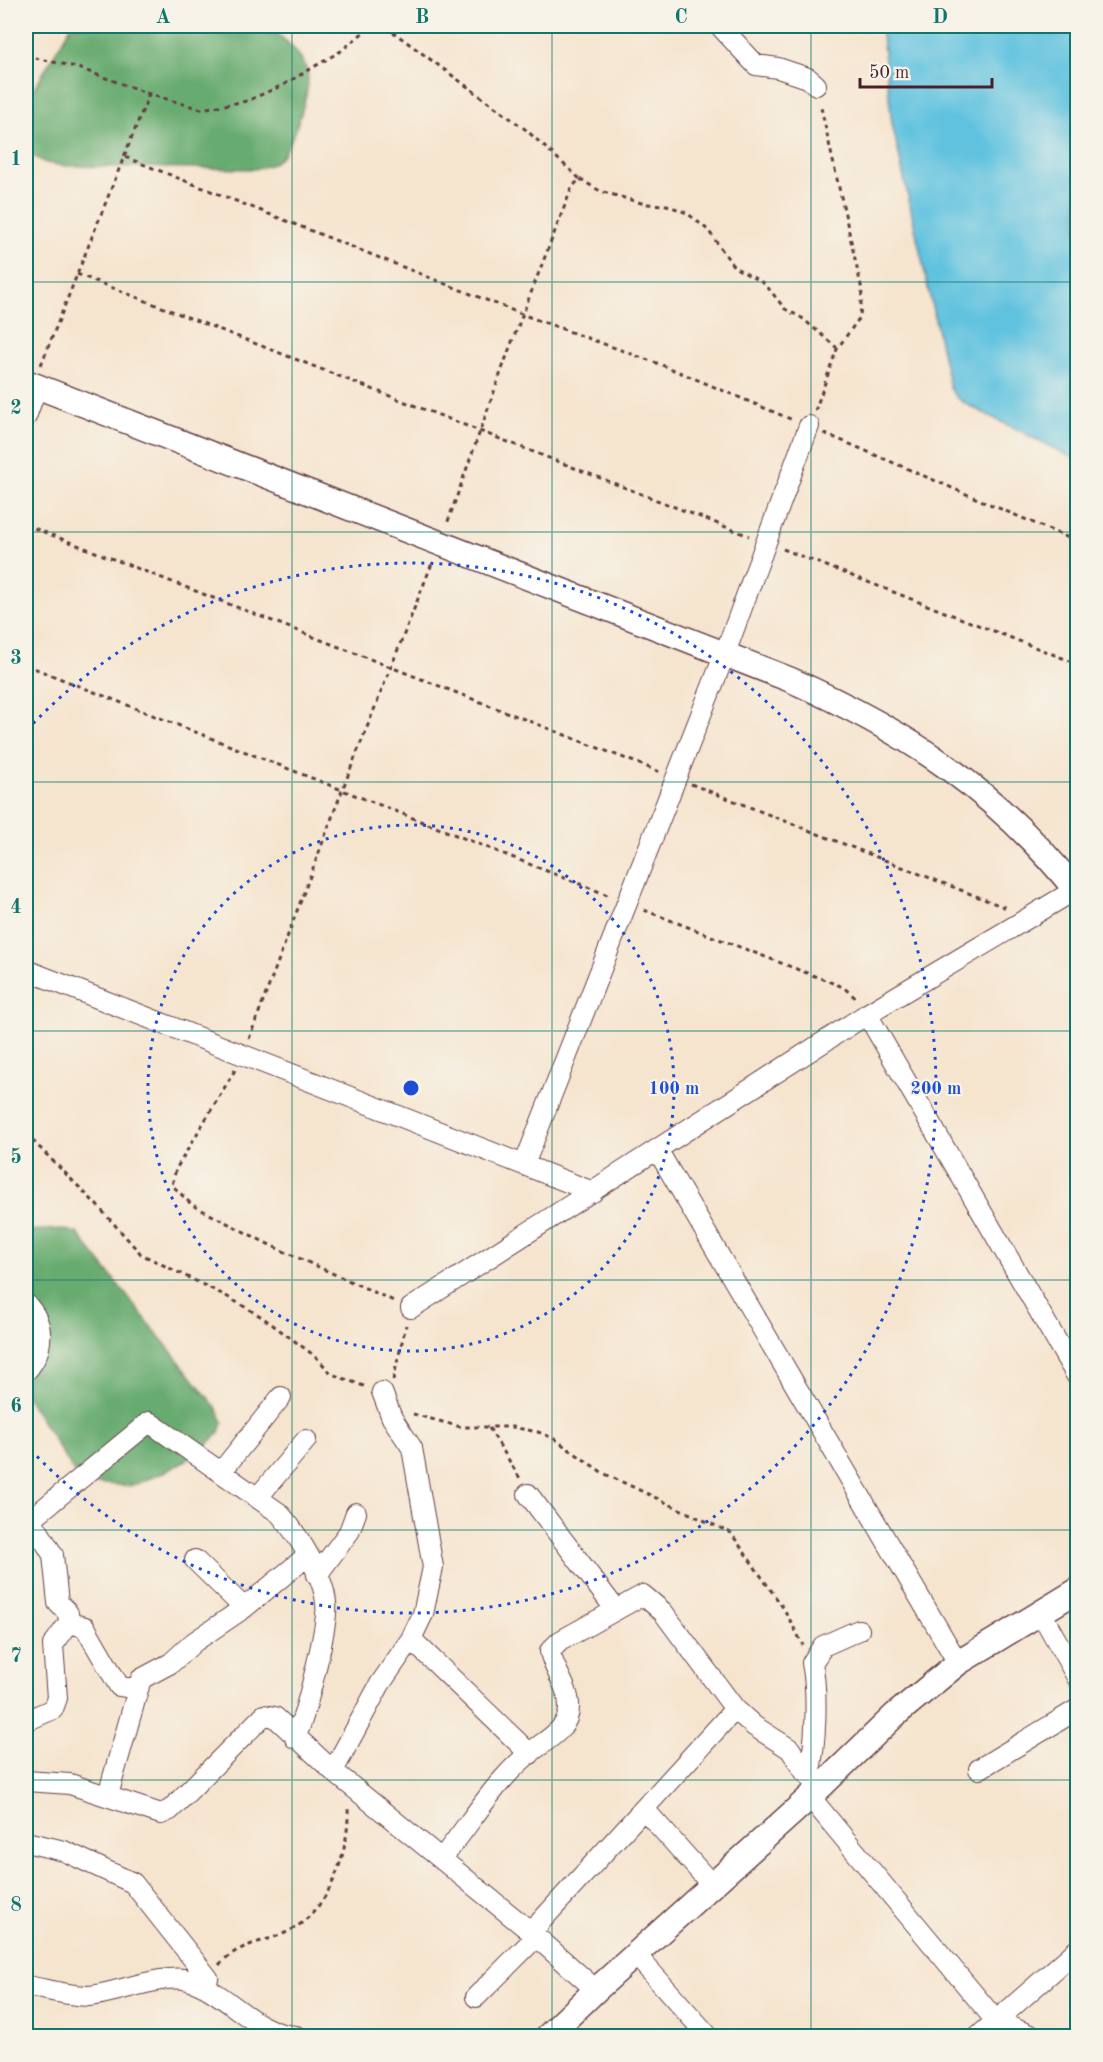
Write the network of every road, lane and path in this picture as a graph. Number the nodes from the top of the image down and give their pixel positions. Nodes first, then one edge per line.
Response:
1 (371, 26) edge
2 (385, 26) edge
3 (720, 26) edge
4 (26, 56) edge
5 (816, 85) joint
6 (149, 94) junction
7 (125, 157) junction
8 (580, 179) junction
9 (77, 274) junction
10 (524, 315) junction
11 (837, 349) junction
12 (31, 384) edge
13 (26, 417) edge
14 (809, 426) junction
15 (26, 525) edge
16 (756, 538) dead end
17 (1077, 542) edge
18 (440, 543) junction
19 (778, 547) dead end
20 (724, 656) junction
21 (1077, 664) edge
22 (26, 665) edge
23 (666, 775) dead end
24 (687, 783) dead end
25 (343, 788) junction
26 (1076, 892) edge
27 (626, 903) junction
28 (1030, 917) junction
29 (26, 970) edge
30 (867, 1014) junction
31 (243, 1056) junction
32 (26, 1134) edge
33 (658, 1151) junction
34 (524, 1165) junction
35 (593, 1192) junction
36 (26, 1304) edge
37 (411, 1308) junction
38 (26, 1371) edge
39 (1077, 1377) edge
40 (281, 1397) dead end
41 (384, 1398) junction
42 (489, 1428) junction
43 (306, 1440) dead end
44 (512, 1463) dead end
45 (221, 1472) junction
46 (528, 1494) dead end
47 (258, 1497) junction
48 (356, 1513) dead end
49 (28, 1515) edge
50 (307, 1556) junction
51 (195, 1560) dead end
52 (317, 1575) junction
53 (1077, 1590) edge
54 (244, 1608) junction
55 (616, 1610) junction
56 (1040, 1611) junction
57 (69, 1623) junction
58 (859, 1630) dead end
59 (411, 1639) junction
60 (812, 1663) junction
61 (958, 1663) junction
62 (1077, 1679) edge
63 (137, 1689) junction
64 (735, 1709) junction
65 (1077, 1709) edge
66 (26, 1721) edge
67 (295, 1738) junction
68 (530, 1754) junction
69 (979, 1769) dead end
70 (340, 1778) junction
71 (26, 1781) edge
72 (814, 1786) junction
73 (108, 1795) junction
74 (644, 1809) junction
75 (26, 1842) edge
76 (442, 1858) junction
77 (713, 1886) junction
78 (533, 1935) junction
79 (1077, 1949) edge
80 (636, 1955) junction
81 (205, 1982) junction
82 (26, 1986) edge
83 (596, 1990) junction
84 (476, 1997) dead end
85 (996, 2022) junction
86 (296, 2037) edge
87 (548, 2037) edge
88 (708, 2037) edge
89 (979, 2037) edge
90 (1032, 2037) edge

1 - 6 path
2 - 8 path
3 - 5 street
4 - 6 path
5 - 11 path
6 - 7 path
7 - 9 path
7 - 10 path
8 - 10 path
8 - 11 path
9 - 12 path
9 - 16 path
10 - 14 path
10 - 18 path
11 - 14 path
12 - 13 street
12 - 18 street
14 - 17 path
14 - 20 street
15 - 23 path
18 - 20 street
18 - 25 path
19 - 21 path
20 - 26 street
20 - 27 street
22 - 25 path
24 - 28 path
25 - 27 path
25 - 31 path
26 - 28 street
27 - 30 path
27 - 34 street
28 - 30 street
29 - 31 street
30 - 33 street
30 - 39 street
31 - 34 street
31 - 37 path
32 - 41 path
33 - 35 street
33 - 61 street
34 - 35 street
35 - 37 street
36 - 38 street
37 - 41 path
40 - 45 street
41 - 42 path
41 - 59 street
42 - 44 path
42 - 60 path
43 - 47 street
45 - 47 street
45 - 49 street
46 - 55 street
47 - 50 street
48 - 52 street
49 - 57 street
50 - 52 street
50 - 54 street
51 - 54 street
52 - 67 street
53 - 56 street
54 - 63 street
55 - 64 street
55 - 68 street
56 - 61 street
56 - 62 street
57 - 63 street
57 - 66 street
58 - 60 street
59 - 68 street
59 - 70 street
60 - 72 street
61 - 72 street
63 - 73 street
64 - 72 street
64 - 74 street
65 - 69 street
67 - 70 street
67 - 73 street
68 - 76 street
70 - 76 street
70 - 81 path
71 - 73 street
72 - 77 street
72 - 85 street
74 - 77 street
74 - 78 street
75 - 81 street
76 - 78 street
77 - 80 street
78 - 83 street
78 - 84 street
79 - 85 street
80 - 83 street
80 - 88 street
81 - 82 street
81 - 86 street
83 - 87 street
85 - 89 street
85 - 90 street

